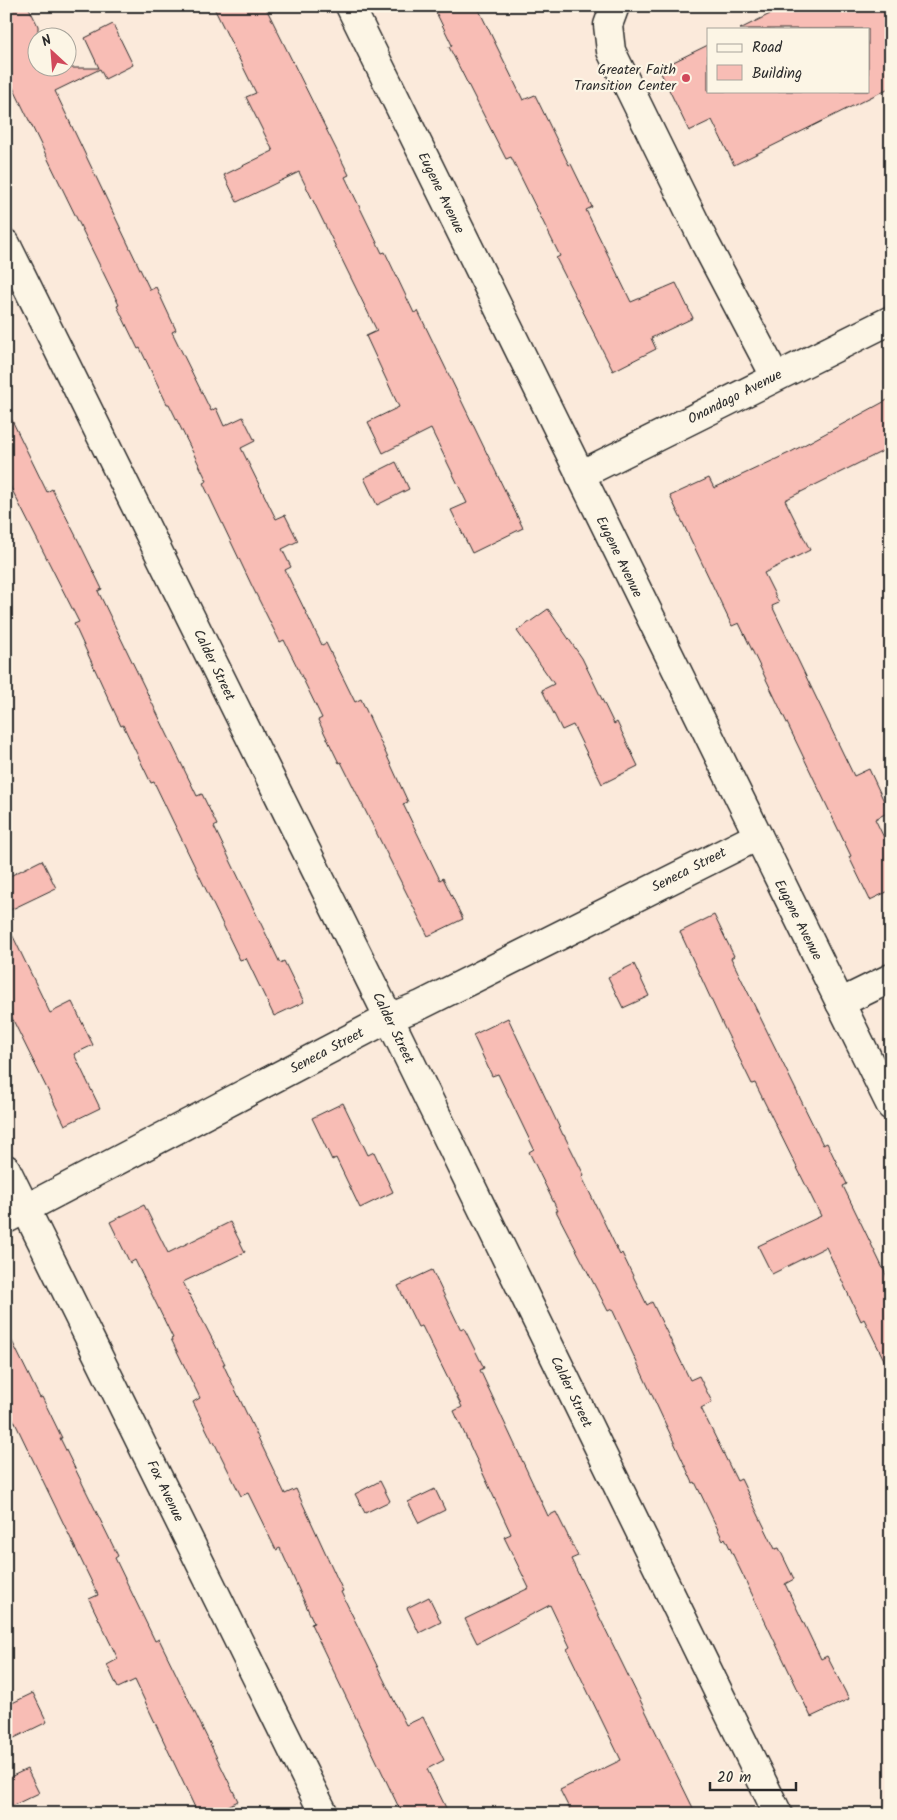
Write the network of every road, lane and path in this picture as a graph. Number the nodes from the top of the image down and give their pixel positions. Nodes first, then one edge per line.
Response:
1 (350, 6) edge
2 (615, 6) edge
3 (6, 244) edge
4 (891, 320) edge
5 (775, 376) junction
6 (580, 475) junction
7 (758, 836) junction
8 (891, 978) edge
9 (840, 1003) junction
10 (389, 1018) junction
11 (891, 1106) edge
12 (6, 1169) edge
13 (16, 1214) edge
14 (324, 1814) edge
15 (778, 1814) edge

1 - 6 street, Eugene Avenue
2 - 5 street
3 - 10 street, Calder Street
4 - 5 street, Onandago Avenue
5 - 6 street, Onandago Avenue
6 - 7 street, Eugene Avenue
7 - 9 street, Eugene Avenue
7 - 10 street, Seneca Street
8 - 9 street
9 - 11 street, Eugene Avenue
10 - 13 street, Seneca Street
10 - 15 street, Calder Street
12 - 13 street, Fox Avenue
13 - 14 street, Fox Avenue

